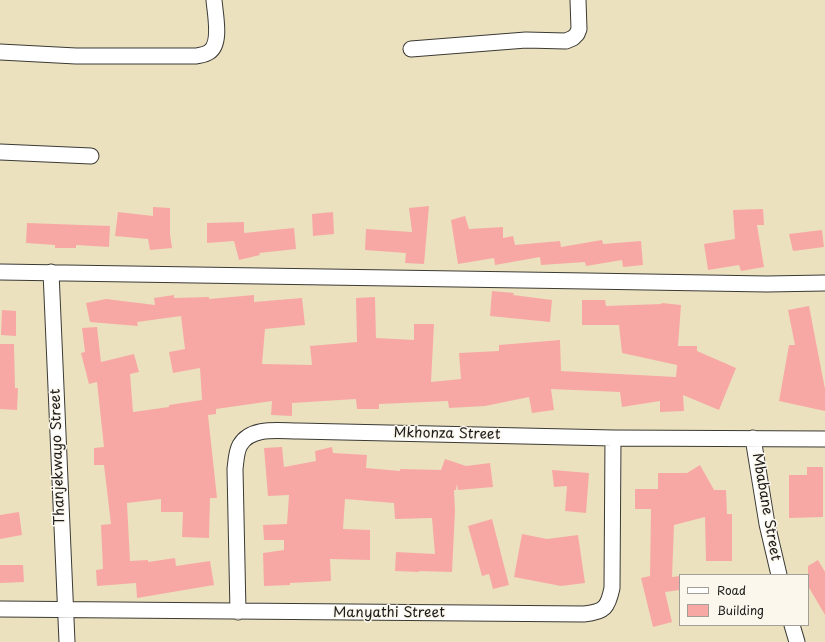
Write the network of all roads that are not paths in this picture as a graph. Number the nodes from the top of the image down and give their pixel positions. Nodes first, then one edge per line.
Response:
1 (214, 0) edge
2 (578, 0) edge
3 (411, 49) dead end
4 (0, 52) edge
5 (0, 152) edge
6 (91, 156) dead end
7 (0, 272) edge
8 (51, 272) junction
9 (825, 283) edge
10 (613, 438) junction
11 (753, 438) junction
12 (825, 439) edge
13 (779, 574) edge
14 (0, 609) edge
15 (64, 609) junction
16 (238, 612) junction
17 (792, 626) edge
18 (66, 642) edge
19 (797, 642) edge

1 - 4 street
2 - 3 street
5 - 6 street
7 - 8 street
8 - 9 street
8 - 15 street, Thanjekwayo Street
10 - 11 street, Mkhonza Street
10 - 16 street, Manyathi Street
10 - 16 street, Mkhonza Street
11 - 12 street, Mkhonza Street
11 - 13 street, Mbabane Street
14 - 15 street, Manyathi Street
15 - 16 street, Manyathi Street
15 - 18 street, Thanjekwayo Street
17 - 19 street

